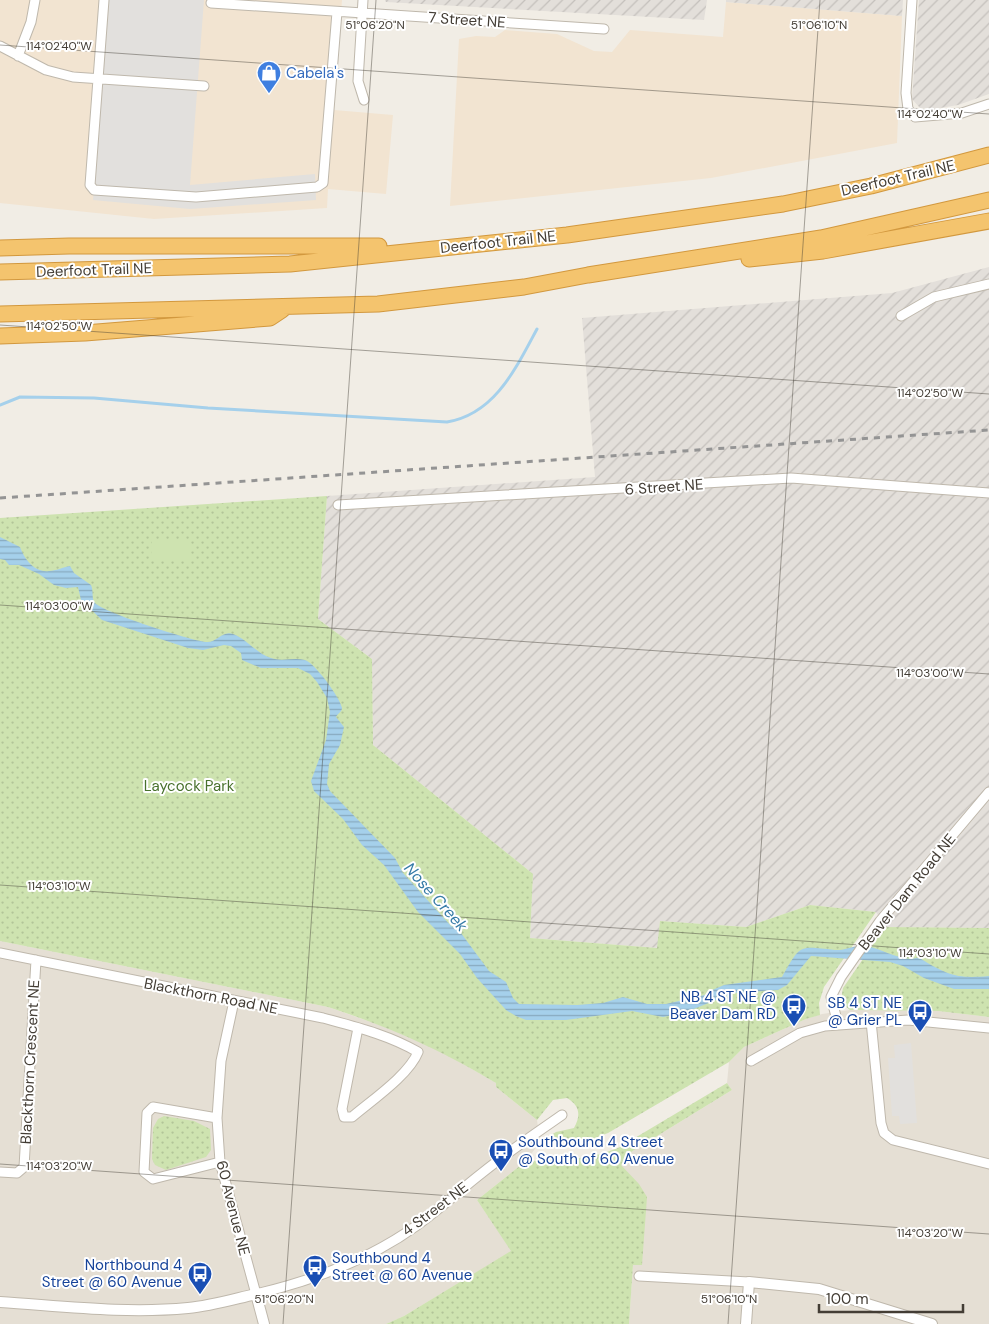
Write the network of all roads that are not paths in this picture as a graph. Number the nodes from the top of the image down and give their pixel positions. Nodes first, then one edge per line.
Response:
1 (36, 0) edge
2 (104, 0) edge
3 (363, 0) edge
4 (912, 0) edge
5 (211, 3) dead end
6 (337, 12) junction
7 (362, 13) junction
8 (604, 29) dead end
9 (0, 46) edge
10 (18, 56) junction
11 (98, 78) junction
12 (204, 86) dead end
13 (364, 100) dead end
14 (989, 104) edge
15 (989, 155) edge
16 (989, 200) edge
17 (989, 221) edge
18 (567, 235) junction
19 (0, 248) edge
20 (0, 272) edge
21 (588, 275) junction
22 (989, 284) edge
23 (285, 308) junction
24 (0, 314) edge
25 (901, 316) dead end
26 (0, 336) edge
27 (989, 492) edge
28 (338, 505) dead end
29 (989, 792) edge
30 (0, 953) edge
31 (36, 960) junction
32 (234, 1001) junction
33 (871, 1022) junction
34 (838, 1024) junction
35 (358, 1028) junction
36 (989, 1028) edge
37 (751, 1061) dead end
38 (562, 1116) dead end
39 (217, 1118) junction
40 (220, 1162) junction
41 (989, 1164) edge
42 (0, 1172) edge
43 (639, 1276) dead end
44 (749, 1282) junction
45 (256, 1294) junction
46 (0, 1302) edge
47 (264, 1324) edge
48 (746, 1324) edge
49 (932, 1324) edge

1 - 10 street
2 - 11 street
3 - 7 street
4 - 14 street
5 - 6 street, 7 Street NE
6 - 7 street, 7 Street NE
6 - 11 street
7 - 8 street, 7 Street NE
7 - 13 street
9 - 10 street
10 - 11 street
11 - 12 street
15 - 18 highway, Deerfoot Trail NE
16 - 21 highway
17 - 21 highway
18 - 19 highway
18 - 20 highway, Deerfoot Trail NE
21 - 23 highway
22 - 25 street
23 - 24 highway
23 - 26 highway
27 - 28 street, 6 Street NE
29 - 34 street, Beaver Dam Road NE
30 - 31 street, Blackthorn Road NE
31 - 32 street, Blackthorn Road NE
31 - 42 street, Blackthorn Crescent NE
32 - 35 street, Blackthorn Road NE
32 - 39 street, 60 Avenue NE
33 - 34 street
33 - 36 street
33 - 41 street
34 - 37 street
35 - 35 street, Blackthorn Road NE
38 - 45 street, 4 Street NE
39 - 40 street, 60 Avenue NE
39 - 40 street
40 - 45 street, 60 Avenue NE
43 - 44 street
44 - 48 street
44 - 49 street
45 - 46 street, 4 Street NE
45 - 47 street, 60 Avenue NE

